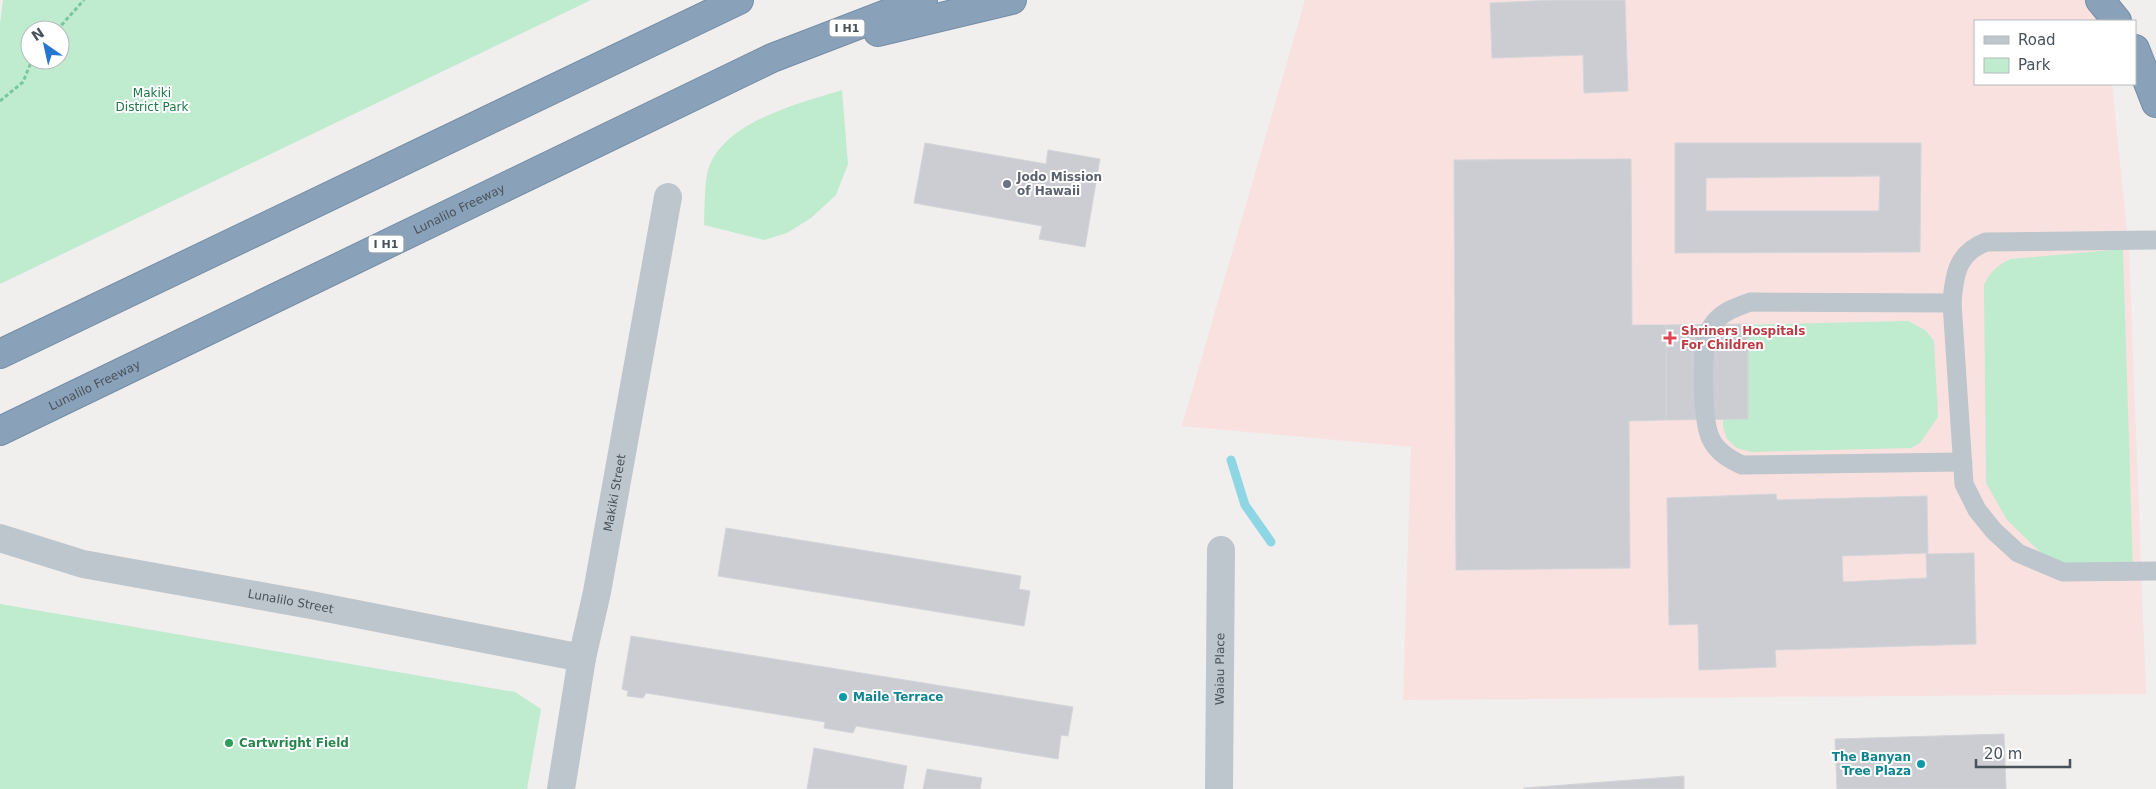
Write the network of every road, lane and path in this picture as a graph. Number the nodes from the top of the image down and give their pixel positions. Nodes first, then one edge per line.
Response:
1 (84, 0) edge
2 (726, 0) edge
3 (739, 0) edge
4 (923, 0) edge
5 (1012, 0) edge
6 (2100, 0) edge
7 (66, 20) edge
8 (2116, 20) edge
9 (684, 25) junction
10 (2136, 52) edge
11 (772, 58) junction
12 (28, 70) edge
13 (0, 101) edge
14 (2156, 103) edge
15 (668, 197) dead end
16 (2156, 240) edge
17 (1952, 303) junction
18 (0, 354) edge
19 (0, 431) edge
20 (1963, 462) junction
21 (0, 538) edge
22 (1221, 550) dead end
23 (2156, 571) edge
24 (582, 658) junction
25 (561, 789) edge
26 (1219, 789) edge

1 - 7 path
2 - 9 highway
3 - 9 highway
4 - 11 highway, Lunalilo Freeway / I H1
5 - 11 highway
6 - 8 highway
9 - 18 highway
10 - 14 highway
11 - 19 highway, Lunalilo Freeway / I H1
12 - 13 path
15 - 24 street, Makiki Street
16 - 17 lane
17 - 20 lane
17 - 20 lane
20 - 23 lane
21 - 24 street, Lunalilo Street
22 - 26 street, Waiau Place
24 - 25 street, Makiki Street

